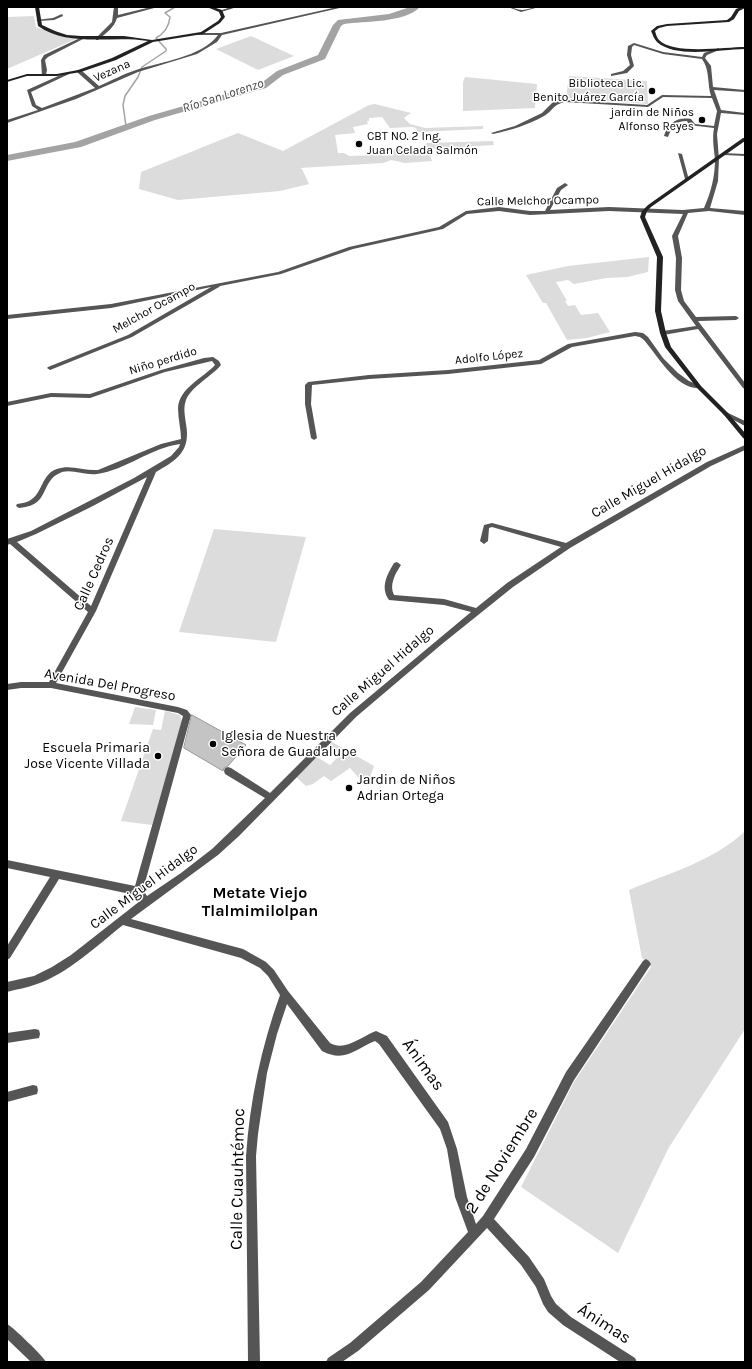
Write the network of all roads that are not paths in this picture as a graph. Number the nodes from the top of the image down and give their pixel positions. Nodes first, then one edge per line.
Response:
1 (37, 7) edge
2 (116, 7) edge
3 (156, 7) edge
4 (209, 7) edge
5 (235, 7) edge
6 (342, 7) edge
7 (510, 7) edge
8 (537, 7) edge
9 (745, 7) edge
10 (221, 11) junction
11 (62, 15) dead end
12 (116, 17) junction
13 (38, 20) junction
14 (198, 34) junction
15 (221, 34) junction
16 (83, 38) junction
17 (97, 39) junction
18 (153, 41) junction
19 (745, 48) edge
20 (718, 49) junction
21 (703, 58) junction
22 (79, 71) junction
23 (67, 74) junction
24 (44, 75) junction
25 (613, 75) dead end
26 (7, 81) edge
27 (98, 88) junction
28 (711, 88) junction
29 (745, 91) edge
30 (713, 97) junction
31 (42, 110) junction
32 (719, 112) junction
33 (745, 114) edge
34 (7, 122) edge
35 (715, 127) junction
36 (493, 133) dead end
37 (666, 136) dead end
38 (745, 139) edge
39 (680, 154) dead end
40 (724, 154) junction
41 (745, 156) edge
42 (717, 159) junction
43 (687, 179) junction
44 (565, 185) dead end
45 (644, 210) junction
46 (706, 210) junction
47 (547, 212) junction
48 (686, 212) junction
49 (745, 213) edge
50 (223, 283) junction
51 (7, 317) edge
52 (736, 318) dead end
53 (695, 319) junction
54 (700, 327) junction
55 (663, 333) junction
56 (50, 368) dead end
57 (699, 387) junction
58 (745, 387) edge
59 (7, 404) edge
60 (726, 414) junction
61 (745, 424) edge
62 (745, 437) edge
63 (314, 438) dead end
64 (184, 441) junction
65 (745, 447) edge
66 (153, 470) junction
67 (20, 506) dead end
68 (484, 541) dead end
69 (9, 542) edge
70 (567, 546) junction
71 (397, 565) dead end
72 (92, 611) junction
73 (477, 611) junction
74 (51, 685) junction
75 (7, 687) edge
76 (228, 771) dead end
77 (271, 798) junction
78 (7, 864) edge
79 (56, 876) junction
80 (138, 891) junction
81 (146, 902) junction
82 (123, 921) junction
83 (7, 955) edge
84 (646, 964) dead end
85 (7, 987) edge
86 (285, 994) junction
87 (35, 1034) dead end
88 (7, 1038) edge
89 (33, 1090) dead end
90 (7, 1097) edge
91 (487, 1220) junction
92 (474, 1234) junction
93 (7, 1330) edge
94 (40, 1362) edge
95 (254, 1362) edge
96 (332, 1362) edge
97 (631, 1362) edge

1 - 13 main road
2 - 12 street
3 - 12 street
4 - 10 main road
5 - 10 street
6 - 15 street
7 - 8 street
9 - 20 main road
10 - 14 main road
11 - 13 street
12 - 17 street
13 - 16 main road
14 - 15 street
14 - 18 main road
15 - 27 street, Vezana
16 - 17 main road
16 - 24 street
17 - 18 main road
18 - 22 main road
19 - 20 main road
20 - 21 street
21 - 25 street
21 - 28 street
22 - 23 main road
22 - 27 street
23 - 24 main road
23 - 31 street
24 - 26 main road
27 - 31 street, Vezana
28 - 29 street
28 - 30 street
30 - 32 street
30 - 36 street
31 - 34 street, Vezana
32 - 33 street
32 - 35 street
35 - 37 street
35 - 42 street
38 - 40 main road
39 - 43 street
40 - 41 street
40 - 42 main road
42 - 43 main road
42 - 46 street
43 - 45 main road
44 - 47 street
45 - 47 street, Calle Melchor Ocampo
45 - 48 street, Calle Melchor Ocampo
45 - 55 main road
46 - 48 street, Calle Melchor Ocampo
46 - 49 street, Calle Melchor Ocampo
47 - 50 street, Calle Melchor Ocampo
48 - 53 street
50 - 51 street, Calle Melchor Ocampo
50 - 56 street, Melchor Ocampo
52 - 53 street
53 - 54 street
54 - 55 street
54 - 58 street
55 - 57 main road
57 - 60 main road
57 - 63 street, Adolfo López
59 - 64 street, Niño perdido
60 - 61 street
60 - 62 main road
64 - 66 street, Niño perdido
64 - 67 street
65 - 70 street, Calle Miguel Hidalgo
66 - 69 street
66 - 72 street, Calle Cedros
68 - 70 street
69 - 72 street
70 - 73 street, Calle Miguel Hidalgo
71 - 73 street
72 - 74 street, Calle Cedros
73 - 77 street, Calle Miguel Hidalgo
74 - 75 street, Avenida Del Progreso
74 - 80 street, Avenida Del Progreso
76 - 77 street
77 - 81 street, Calle Miguel Hidalgo
78 - 79 street
79 - 80 street
79 - 83 street
80 - 81 street
81 - 82 street, Calle Miguel Hidalgo
82 - 85 street, Calle Miguel Hidalgo
82 - 86 street
84 - 91 street, 2 de Noviembre
86 - 92 street, Ánimas
86 - 95 street, Calle Cuauhtémoc
87 - 88 street
89 - 90 street
91 - 92 street, 2 de Noviembre
91 - 97 street, Ánimas
92 - 96 street, 2 de Noviembre
93 - 94 street

